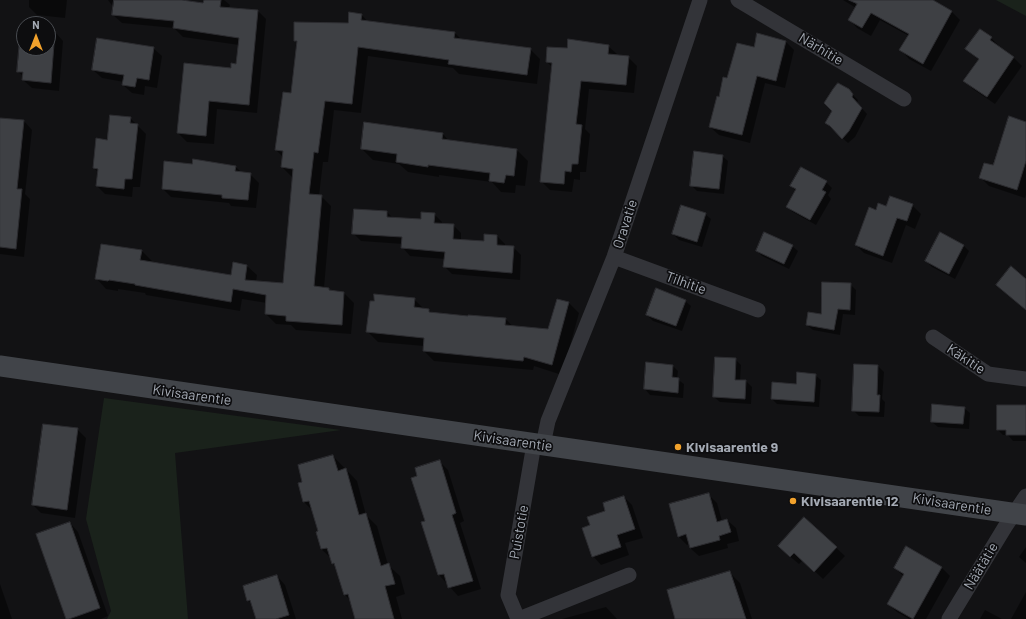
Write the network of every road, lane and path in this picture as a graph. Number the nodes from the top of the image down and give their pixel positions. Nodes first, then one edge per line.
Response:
1 (700, 0) edge
2 (738, 0) edge
3 (904, 99) dead end
4 (614, 256) junction
5 (758, 310) dead end
6 (932, 337) dead end
7 (0, 366) edge
8 (1026, 379) edge
9 (539, 445) junction
10 (1026, 496) edge
11 (1020, 514) edge
12 (629, 575) dead end
13 (519, 619) edge
14 (950, 619) edge

1 - 4 street, Oravatie
2 - 3 street, Närhitie
4 - 5 street, Tilhitie
4 - 9 street, Oravatie
6 - 8 street, Käkitie
7 - 9 street, Kivisaarentie
9 - 11 street, Kivisaarentie
9 - 13 street, Puistotie
10 - 11 street, Näätätie
11 - 14 street, Näätätie
12 - 13 street, Puistotie

